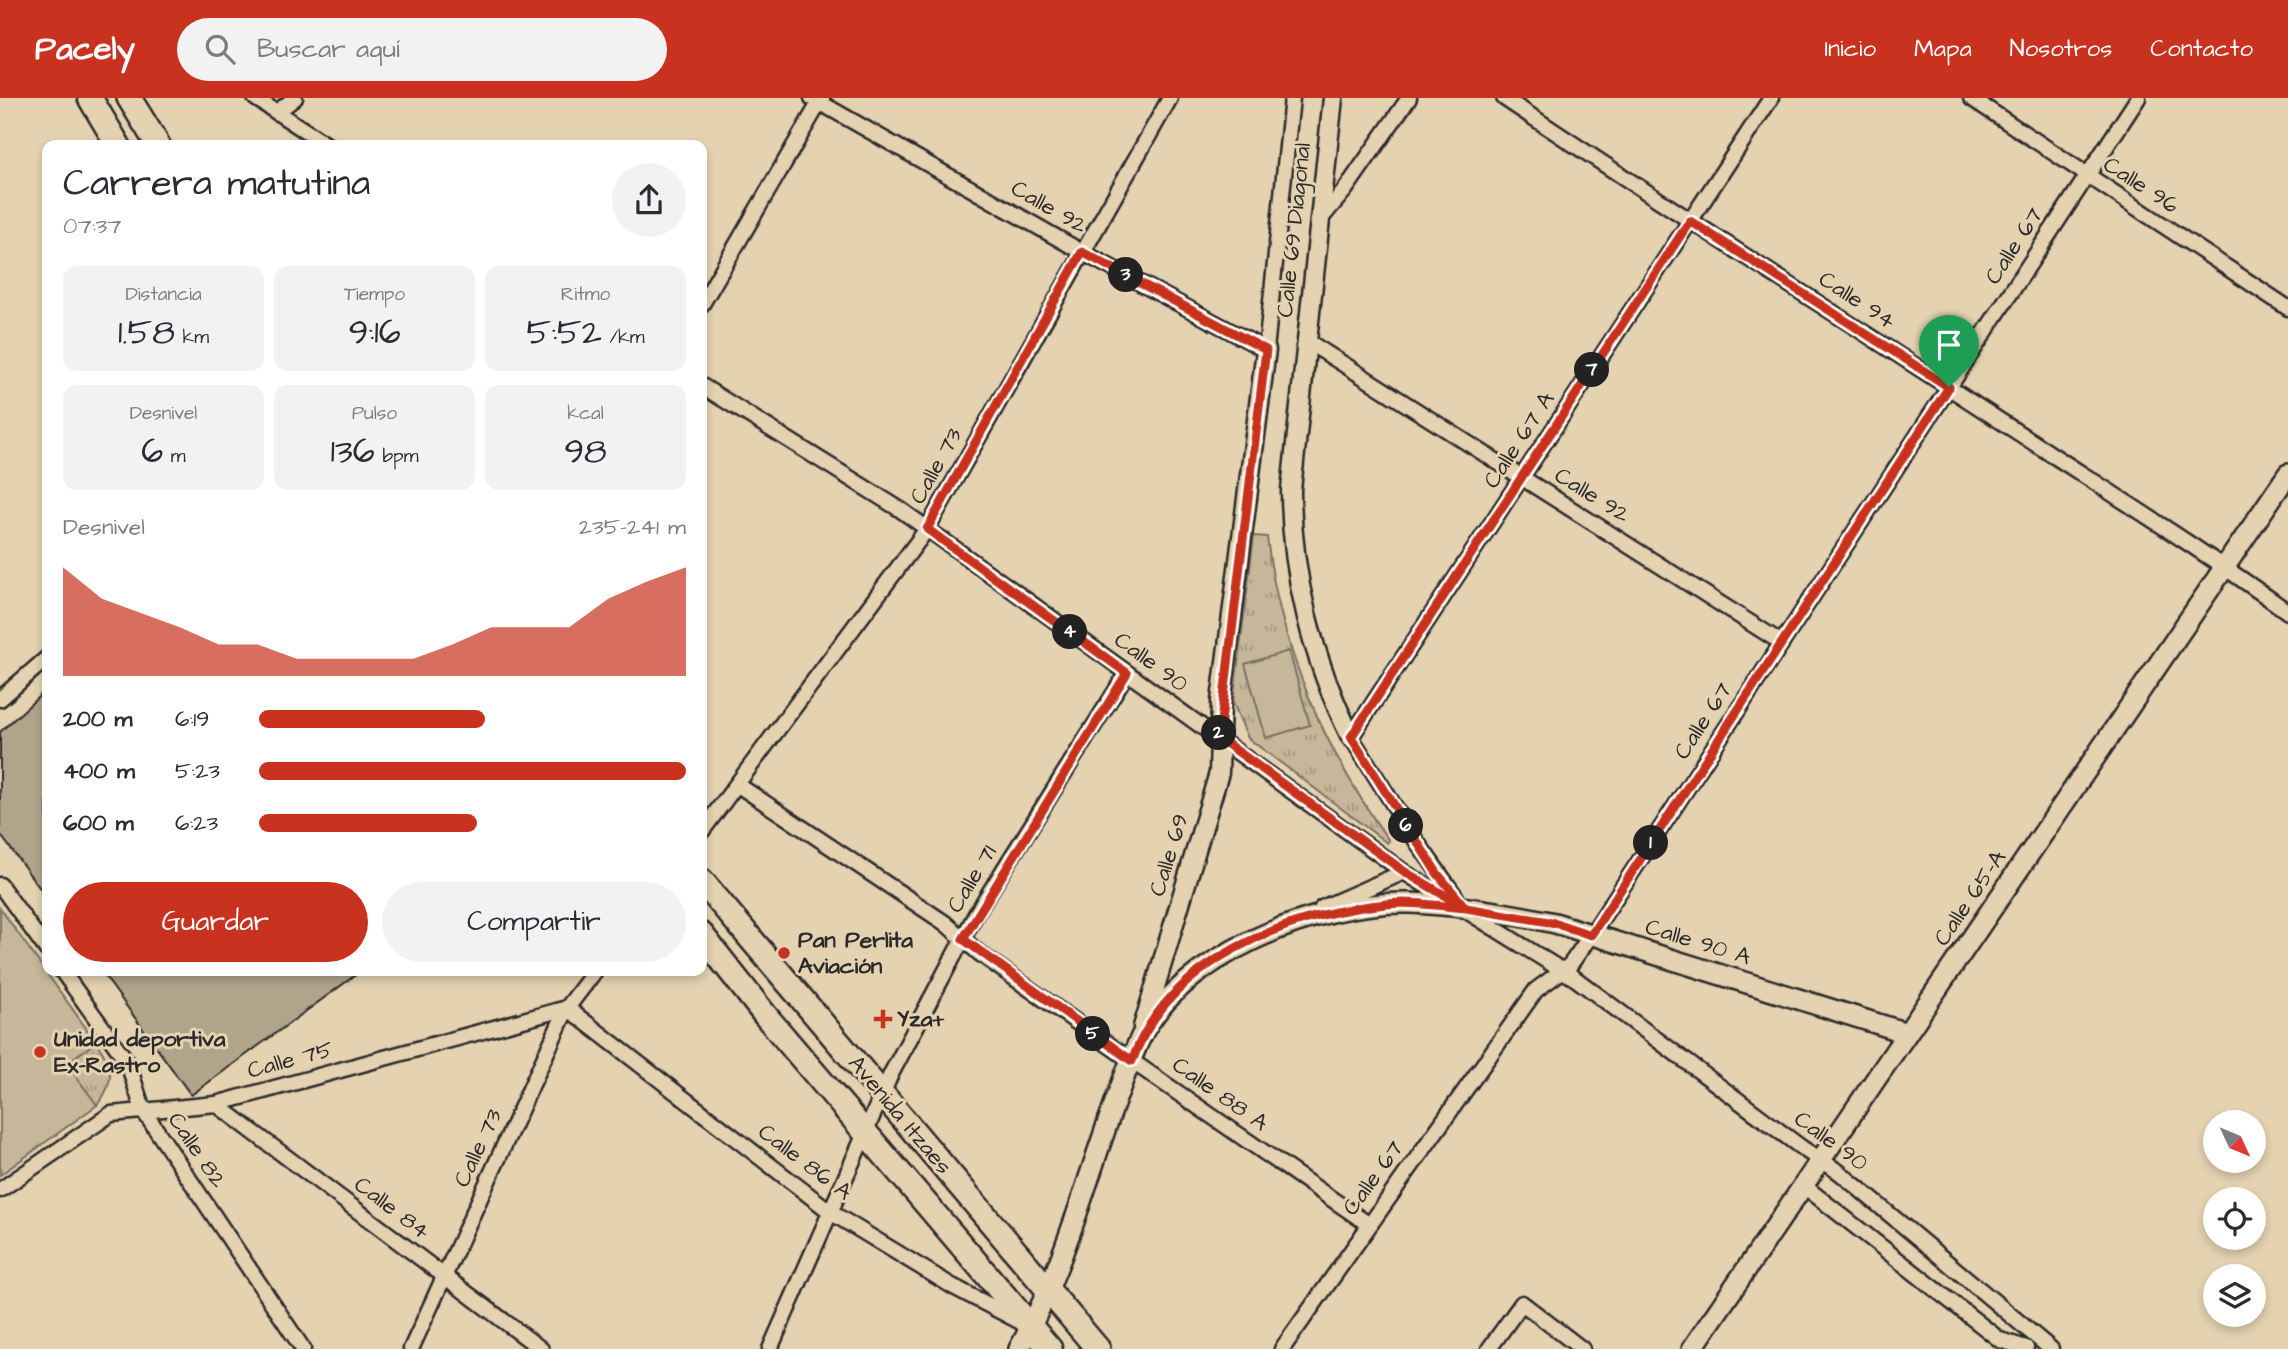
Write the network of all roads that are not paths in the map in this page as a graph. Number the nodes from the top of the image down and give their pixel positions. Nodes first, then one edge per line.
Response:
1 (90, 98) edge
2 (129, 98) edge
3 (255, 98) edge
4 (295, 98) edge
5 (1170, 98) edge
6 (1292, 98) edge
7 (1333, 98) edge
8 (1409, 98) edge
9 (1504, 98) edge
10 (1771, 98) edge
11 (1971, 98) edge
12 (2138, 98) edge
13 (818, 99) edge
14 (277, 112) junction
15 (115, 140) edge
16 (155, 140) edge
17 (319, 140) edge
18 (2087, 177) junction
19 (1690, 221) junction
20 (1318, 222) junction
21 (1082, 252) junction
22 (707, 295) edge
23 (2288, 308) edge
24 (1307, 341) junction
25 (1266, 350) junction
26 (1949, 387) junction
27 (707, 389) edge
28 (2288, 474) edge
29 (1522, 477) junction
30 (927, 529) junction
31 (2224, 568) junction
32 (2288, 612) edge
33 (1782, 643) junction
34 (42, 662) edge
35 (1127, 673) junction
36 (0, 699) edge
37 (1351, 737) junction
38 (1219, 738) junction
39 (738, 785) junction
40 (707, 825) edge
41 (1405, 872) junction
42 (0, 885) edge
43 (707, 887) edge
44 (1466, 908) junction
45 (1269, 932) junction
46 (1591, 935) junction
47 (963, 939) junction
48 (707, 941) edge
49 (42, 943) edge
50 (1567, 968) junction
51 (66, 976) edge
52 (591, 976) edge
53 (567, 1008) junction
54 (1907, 1033) junction
55 (1139, 1041) junction
56 (1132, 1061) junction
57 (882, 1094) junction
58 (216, 1104) junction
59 (143, 1111) junction
60 (866, 1132) junction
61 (1820, 1160) junction
62 (1804, 1186) junction
63 (0, 1191) edge
64 (832, 1213) junction
65 (1368, 1224) junction
66 (444, 1275) junction
67 (1048, 1290) junction
68 (1031, 1327) junction
69 (2026, 1348) edge
70 (303, 1349) edge
71 (411, 1349) edge
72 (541, 1349) edge
73 (770, 1349) edge
74 (1019, 1349) edge
75 (1050, 1349) edge
76 (1098, 1349) edge
77 (1282, 1349) edge
78 (1489, 1349) edge
79 (1582, 1349) edge
80 (1692, 1349) edge
81 (2051, 1349) edge

1 - 15 main road
2 - 16 main road
3 - 14 street
4 - 14 street
5 - 21 street, Calle 73
6 - 25 street
7 - 20 street, Calle 69 Diagonal
8 - 20 street
9 - 19 street, Calle 94
10 - 19 street, Calle 67 A
11 - 18 street, Calle 96
12 - 18 street, Calle 67
13 - 21 street, Calle 92
13 - 22 street
14 - 17 street
18 - 23 street, Calle 96
18 - 26 street, Calle 67
19 - 26 street, Calle 94
19 - 29 street, Calle 67 A
20 - 24 street, Calle 69 Diagonal
21 - 25 street, Calle 92
21 - 30 street, Calle 73
24 - 29 street, Calle 92
24 - 37 street, Calle 69 Diagonal
25 - 38 street, Calle 69
26 - 31 street, Calle 94
26 - 33 street, Calle 67
27 - 30 street, Calle 90
28 - 31 main road, Calle 65-A
29 - 33 street, Calle 92
29 - 37 street, Calle 67 A
30 - 35 street, Calle 90
30 - 39 street, Calle 73
31 - 32 street, Calle 94
31 - 54 main road, Calle 65-A
33 - 46 street, Calle 67
34 - 36 street
35 - 38 street, Calle 90
35 - 47 street, Calle 71
37 - 44 street, Calle 69 Diagonal
38 - 41 street, Calle 90
38 - 55 street, Calle 69
39 - 40 street, Calle 73
39 - 47 street, Calle 88 A
41 - 44 street, Calle 90
41 - 45 street
42 - 49 street
43 - 57 main road, Avenida Itzaes
44 - 45 main road, Calle 90 A
44 - 46 main road, Calle 90 A
44 - 50 street, Calle 90
45 - 55 main road, Calle 90 A
46 - 50 street, Calle 67
46 - 54 main road, Calle 90 A
47 - 56 street, Calle 88 A
47 - 57 street, Calle 71
48 - 60 main road, Avenida Itzaes
50 - 61 street, Calle 90
50 - 65 street, Calle 67
51 - 59 street, Calle 82
52 - 53 street, Calle 73
53 - 58 street, Calle 75
53 - 64 street, Calle 86 A
53 - 66 street, Calle 73
54 - 61 main road, Calle 65-A
55 - 56 main road, Calle 69
56 - 65 street, Calle 88 A
56 - 67 main road, Calle 69
57 - 60 street, Calle 71
57 - 67 main road, Avenida Itzaes
58 - 59 street, Calle 75
58 - 66 street, Calle 84
59 - 63 street, Calle 75
59 - 70 street, Calle 82
60 - 64 street, Calle 71
60 - 68 main road, Avenida Itzaes
61 - 62 main road, Calle 65-A
61 - 81 street, Calle 90
62 - 69 street
62 - 80 main road, Calle 65-A
64 - 68 street, Calle 86 A
64 - 73 street, Calle 71
65 - 77 street, Calle 67
66 - 71 street, Calle 73
66 - 72 street, Calle 84
67 - 68 main road, Calle 69
67 - 76 main road, Avenida Itzaes
68 - 74 main road, Calle 69
68 - 75 main road, Avenida Itzaes
78 - 79 street

